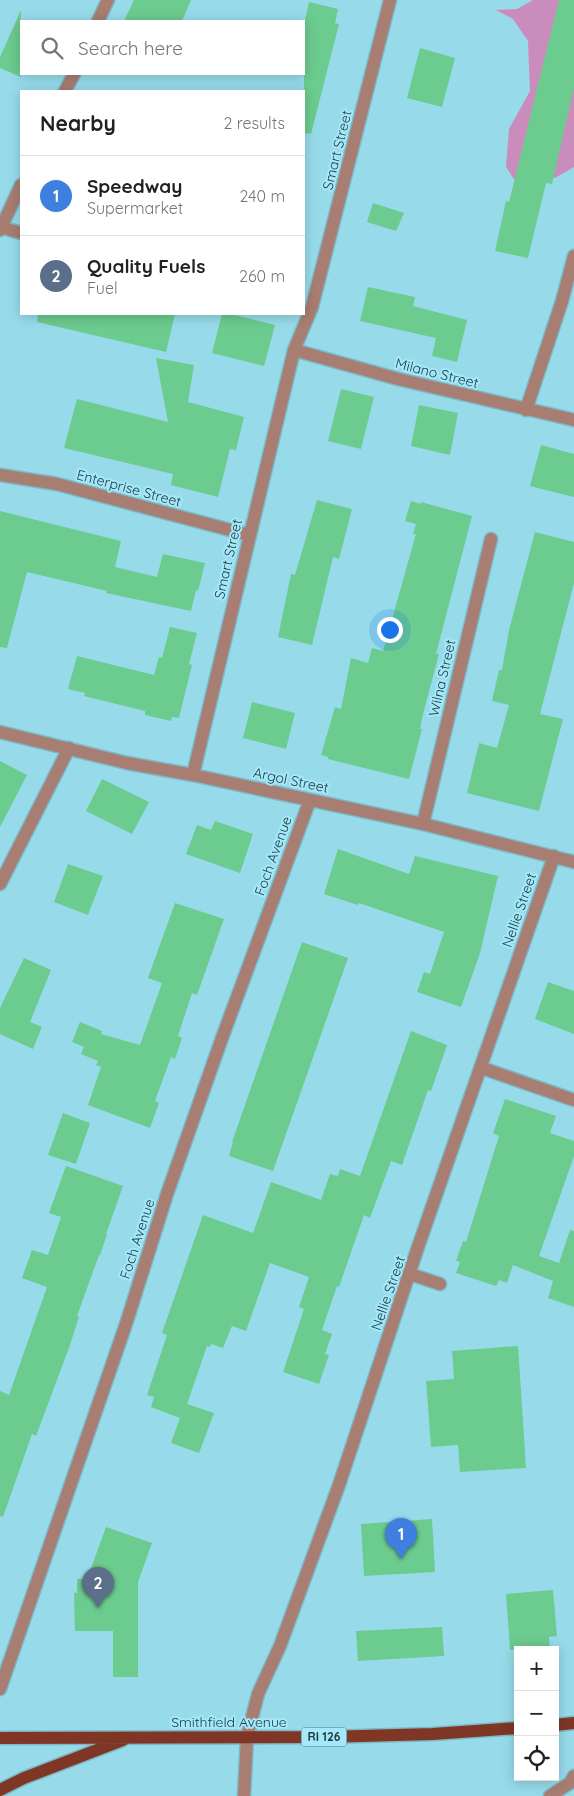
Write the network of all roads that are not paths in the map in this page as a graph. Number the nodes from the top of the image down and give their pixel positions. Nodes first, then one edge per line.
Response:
1 (108, 0) edge
2 (390, 0) edge
3 (98, 20) edge
4 (74, 75) edge
5 (66, 90) edge
6 (20, 187) edge
7 (0, 228) edge
8 (20, 233) edge
9 (574, 256) edge
10 (308, 306) edge
11 (294, 350) junction
12 (526, 410) junction
13 (574, 420) edge
14 (0, 475) edge
15 (249, 535) junction
16 (491, 539) dead end
17 (0, 732) edge
18 (69, 748) junction
19 (193, 775) junction
20 (310, 800) junction
21 (423, 824) junction
22 (554, 856) junction
23 (574, 862) edge
24 (0, 884) edge
25 (482, 1068) junction
26 (574, 1100) edge
27 (410, 1274) junction
28 (440, 1284) dead end
29 (0, 1689) edge
30 (574, 1723) edge
31 (559, 1725) edge
32 (514, 1728) edge
33 (130, 1737) junction
34 (247, 1737) junction
35 (0, 1738) edge
36 (574, 1776) edge
37 (0, 1790) edge
38 (244, 1796) edge
39 (550, 1796) edge

1 - 3 street
2 - 10 street, Smart Street
4 - 5 street
6 - 7 street
7 - 8 street
9 - 12 street
10 - 11 street, Smart Street
11 - 12 street, Milano Street
11 - 15 street, Smart Street
12 - 13 street, Milano Street
14 - 15 street, Enterprise Street
15 - 19 street, Smart Street
16 - 21 street, Wilna Street
17 - 18 street, Argol Street
18 - 19 street, Argol Street
18 - 24 street
19 - 20 street, Argol Street
20 - 21 street, Argol Street
20 - 29 street, Foch Avenue
21 - 22 street, Argol Street
22 - 23 street, Argol Street
22 - 25 street, Nellie Street
25 - 26 street
25 - 27 street, Nellie Street
27 - 28 street
27 - 34 street, Nellie Street
30 - 31 main road
32 - 34 main road, Smithfield Avenue / RI 126
33 - 34 main road, Smithfield Avenue / RI 126
33 - 35 main road, Smithfield Avenue / RI 126
33 - 37 main road
34 - 38 street, Nellie Street
36 - 39 street

